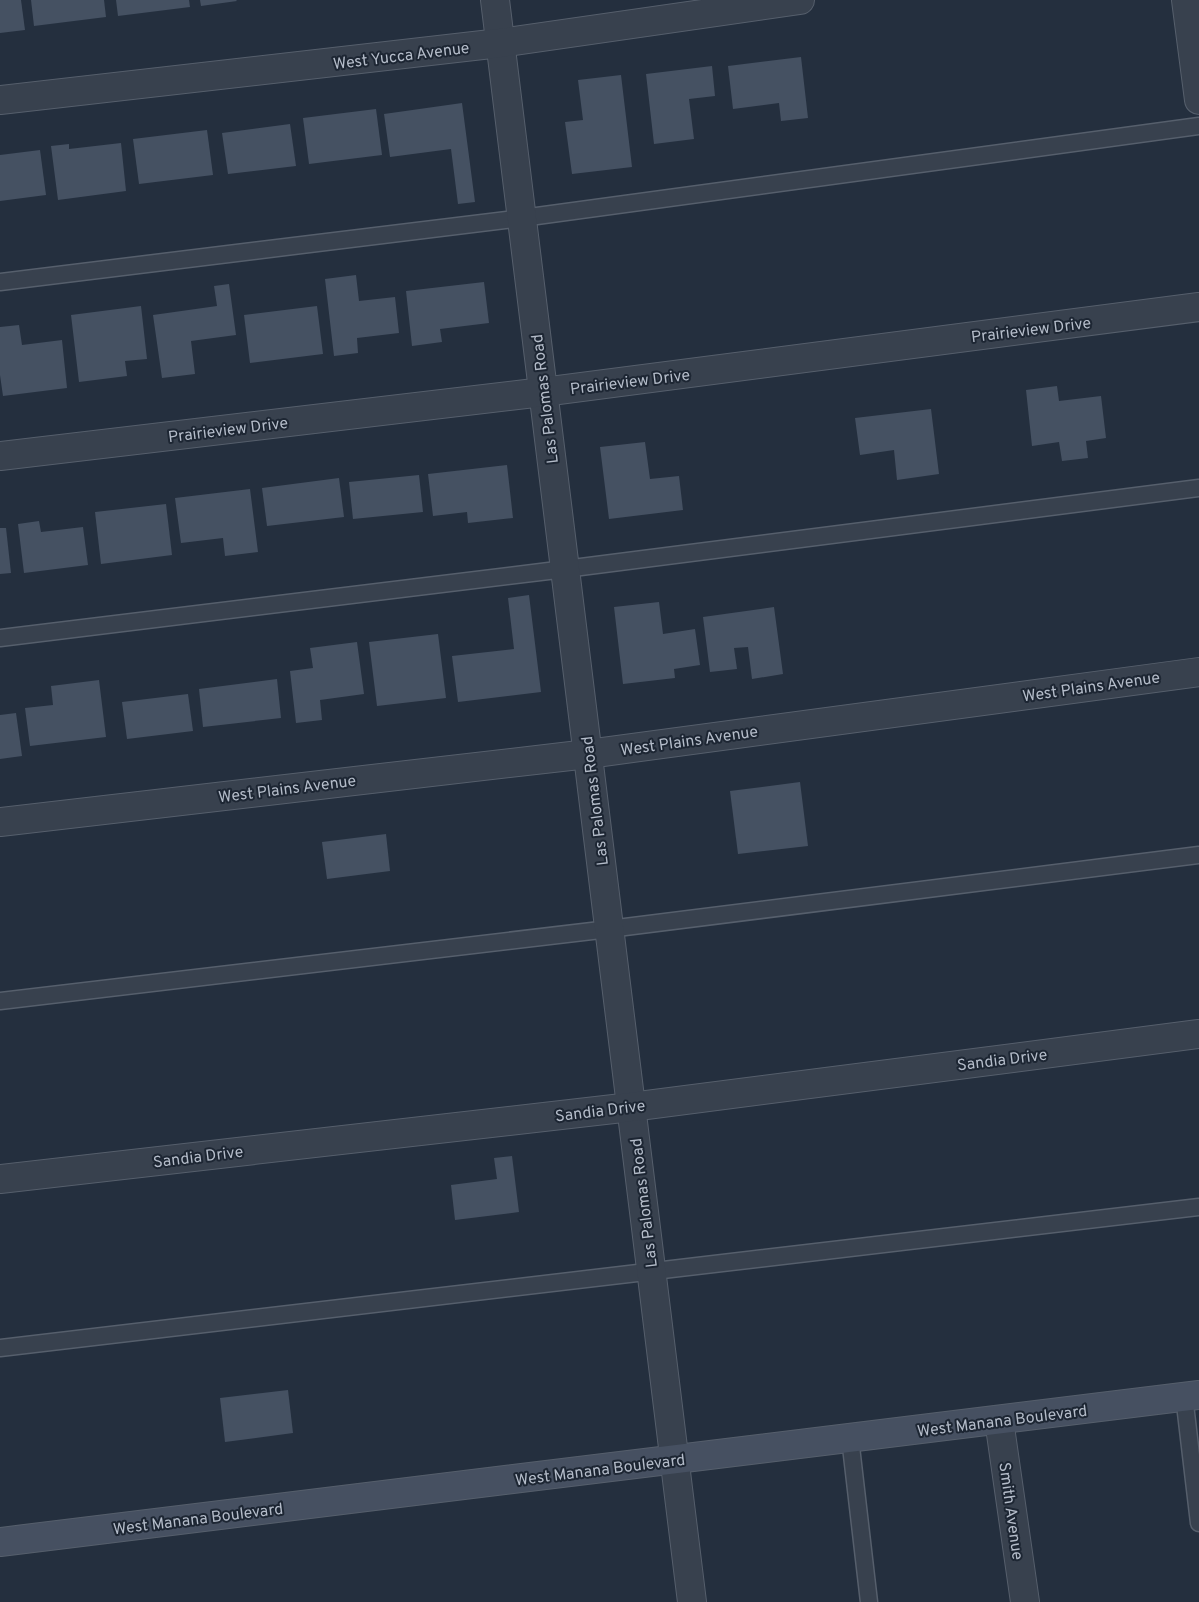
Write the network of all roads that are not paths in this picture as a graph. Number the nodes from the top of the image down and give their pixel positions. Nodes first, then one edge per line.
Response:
1 (495, 0) edge
2 (800, 0) edge
3 (1186, 0) edge
4 (500, 43) junction
5 (0, 100) edge
6 (1199, 100) edge
7 (1199, 126) edge
8 (522, 218) junction
9 (0, 282) edge
10 (1199, 307) edge
11 (543, 392) junction
12 (0, 456) edge
13 (1199, 488) edge
14 (565, 569) junction
15 (0, 638) edge
16 (1199, 672) edge
17 (588, 754) junction
18 (0, 822) edge
19 (1199, 854) edge
20 (609, 928) junction
21 (0, 1001) edge
22 (1199, 1034) edge
23 (631, 1107) junction
24 (0, 1179) edge
25 (1199, 1207) edge
26 (651, 1271) junction
27 (0, 1348) edge
28 (1192, 1396) edge
29 (999, 1420) junction
30 (850, 1438) junction
31 (674, 1460) junction
32 (1199, 1523) edge
33 (0, 1542) edge
34 (692, 1602) edge
35 (869, 1602) edge
36 (1025, 1602) edge

1 - 4 street, Las Palomas Road
2 - 4 street, West Yucca Avenue
3 - 6 street
4 - 5 street, West Yucca Avenue
4 - 8 street, Las Palomas Road
7 - 8 lane
8 - 9 lane
8 - 11 street, Las Palomas Road
10 - 11 street, Prairieview Drive
11 - 12 street, Prairieview Drive
11 - 14 street, Las Palomas Road
13 - 14 lane
14 - 15 lane
14 - 17 street, Las Palomas Road
16 - 17 street, West Plains Avenue
17 - 18 street, West Plains Avenue
17 - 20 street, Las Palomas Road
19 - 20 lane
20 - 21 lane
20 - 23 street, Las Palomas Road
22 - 23 street, Sandia Drive
23 - 24 street, Sandia Drive
23 - 26 street, Las Palomas Road
25 - 26 lane
26 - 27 lane
26 - 31 street, Las Palomas Road
28 - 29 street, West Manana Boulevard
28 - 32 lane
29 - 30 street, West Manana Boulevard
29 - 36 street, Smith Avenue
30 - 31 street, West Manana Boulevard
30 - 35 lane
31 - 33 street, West Manana Boulevard
31 - 34 street, Las Palomas Road

